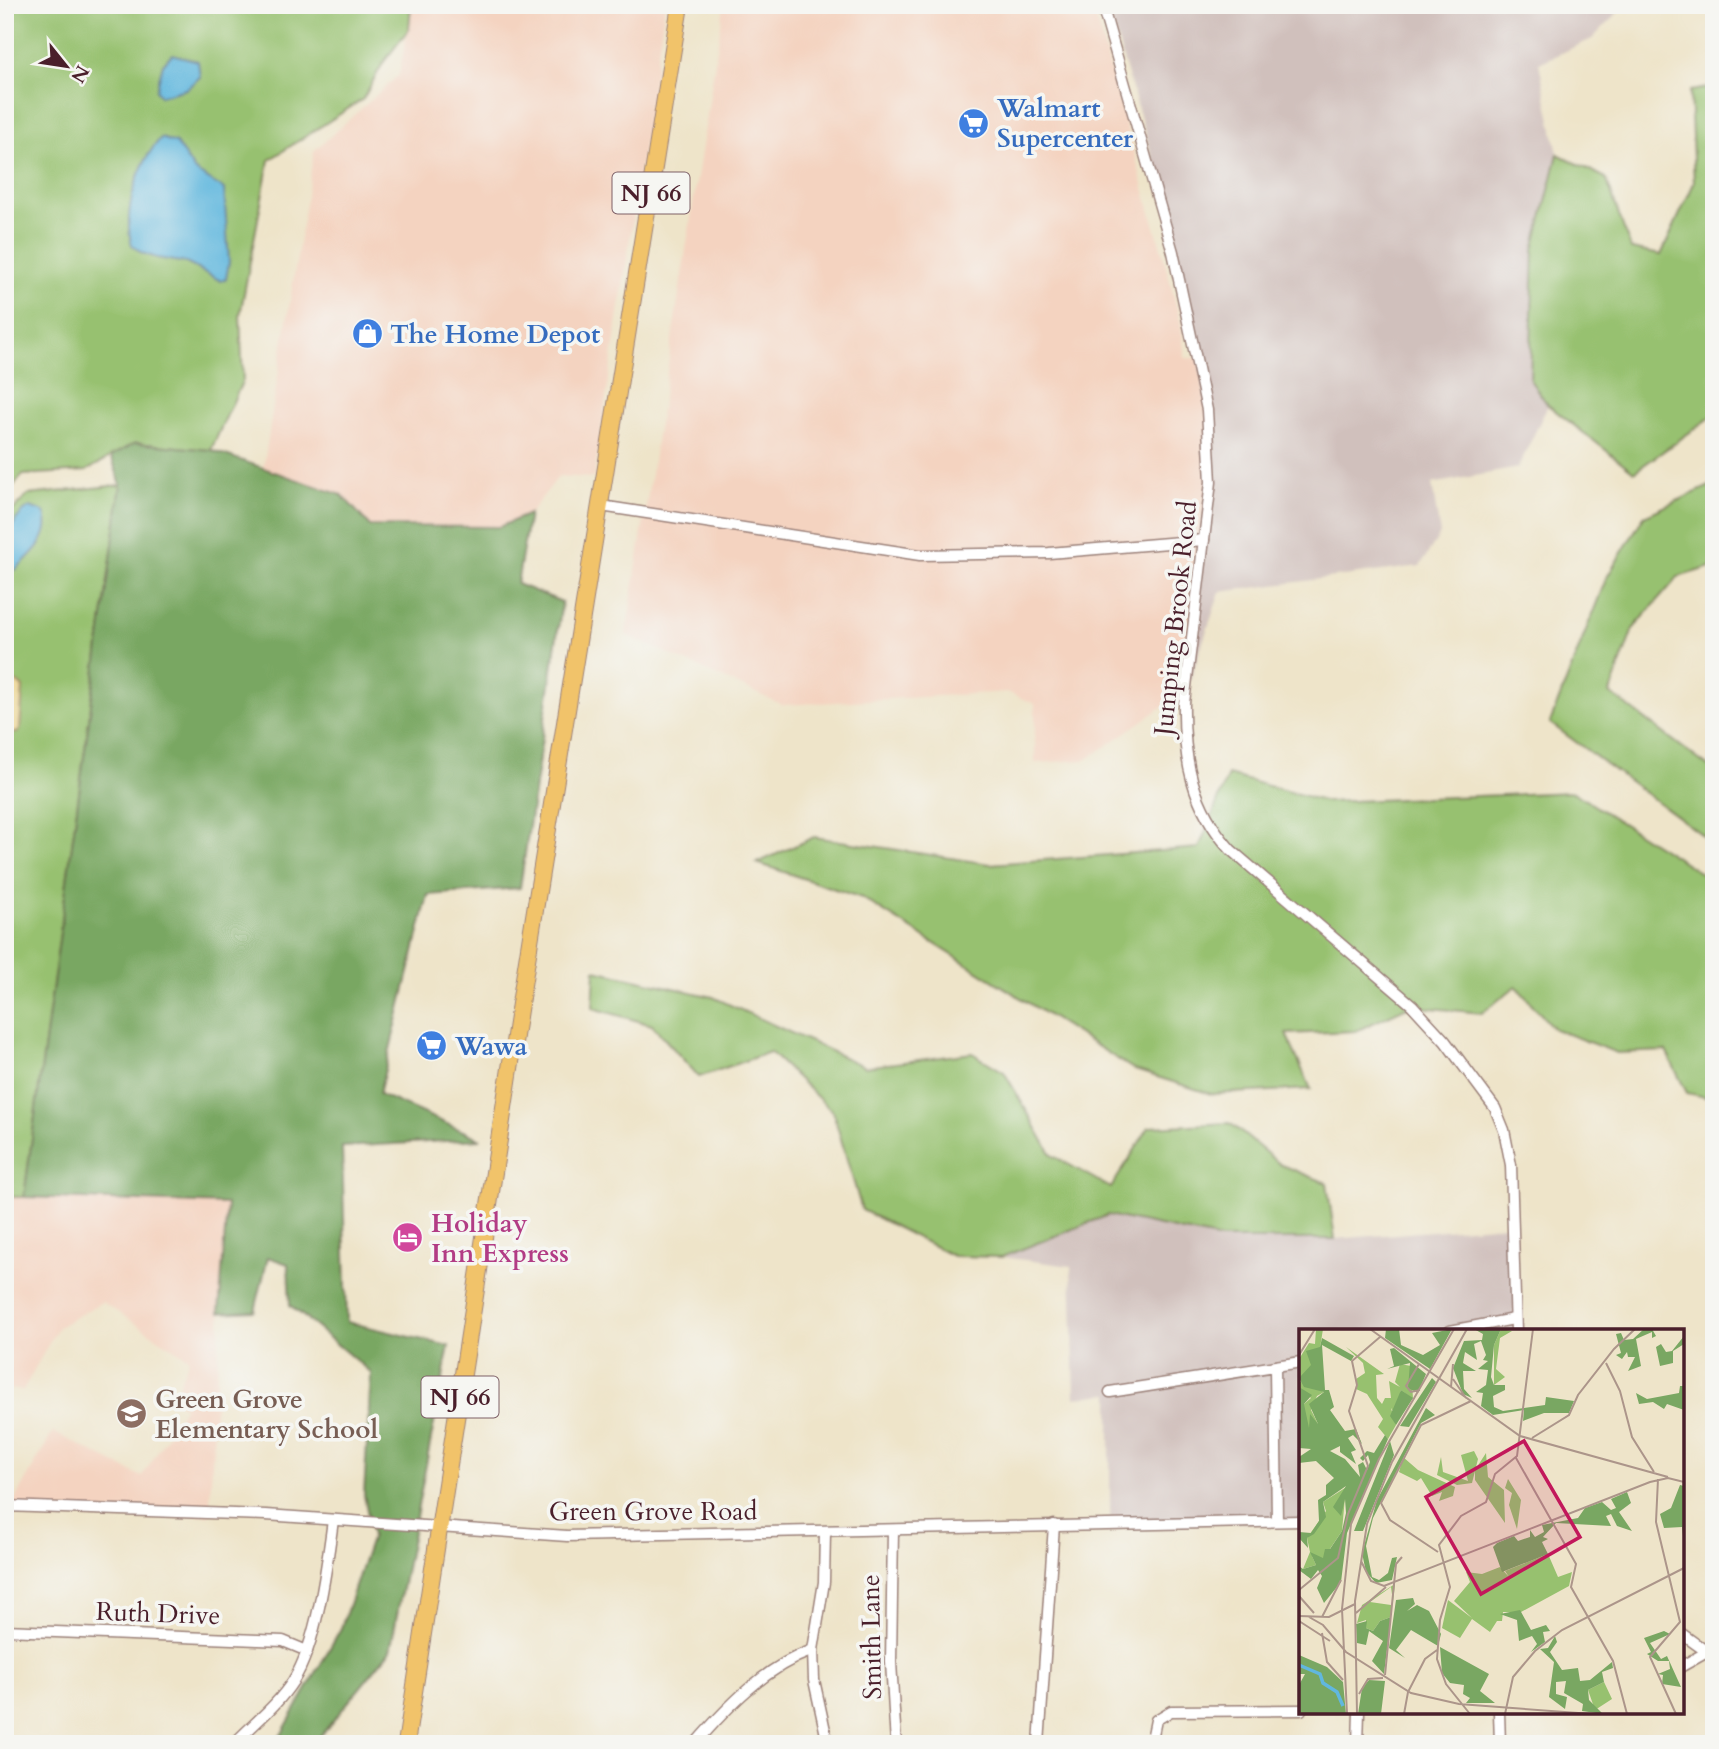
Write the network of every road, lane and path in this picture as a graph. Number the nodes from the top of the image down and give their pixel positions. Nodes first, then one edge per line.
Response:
1 (680, 5) edge
2 (1102, 5) edge
3 (601, 506) junction
4 (1204, 540) junction
5 (1515, 1325) edge
6 (1472, 1329) edge
7 (1299, 1362) edge
8 (1275, 1367) junction
9 (1110, 1392) dead end
10 (5, 1506) edge
11 (333, 1520) junction
12 (1278, 1521) junction
13 (1299, 1521) edge
14 (1054, 1525) junction
15 (439, 1529) junction
16 (893, 1530) junction
17 (825, 1532) junction
18 (5, 1630) edge
19 (1684, 1636) edge
20 (813, 1650) junction
21 (307, 1651) junction
22 (1710, 1655) edge
23 (1684, 1666) edge
24 (1299, 1710) edge
25 (1359, 1714) edge
26 (1499, 1714) edge
27 (5, 1744) edge
28 (12, 1744) edge
29 (234, 1744) edge
30 (406, 1744) edge
31 (695, 1744) edge
32 (828, 1744) edge
33 (895, 1744) edge
34 (1039, 1744) edge
35 (1152, 1744) edge
36 (1359, 1744) edge
37 (1500, 1744) edge

1 - 3 highway, NJ 66
2 - 4 street, Jumping Brook Road
3 - 4 street
3 - 15 highway, NJ 66
4 - 5 street, Jumping Brook Road
5 - 6 street
7 - 8 street
8 - 9 street
8 - 12 street
10 - 11 street, Green Grove Road
11 - 15 street, Green Grove Road
11 - 21 street
12 - 13 street, Green Grove Road
12 - 14 street, Green Grove Road
14 - 16 street, Green Grove Road
14 - 34 street
15 - 17 street, Green Grove Road
15 - 30 highway, NJ 66
16 - 17 street, Green Grove Road
16 - 33 street, Smith Lane
17 - 20 street
18 - 21 street, Ruth Drive
19 - 22 street
20 - 31 street
20 - 32 street
21 - 29 street
22 - 23 street
24 - 35 street
25 - 36 street
26 - 37 street
27 - 28 street

